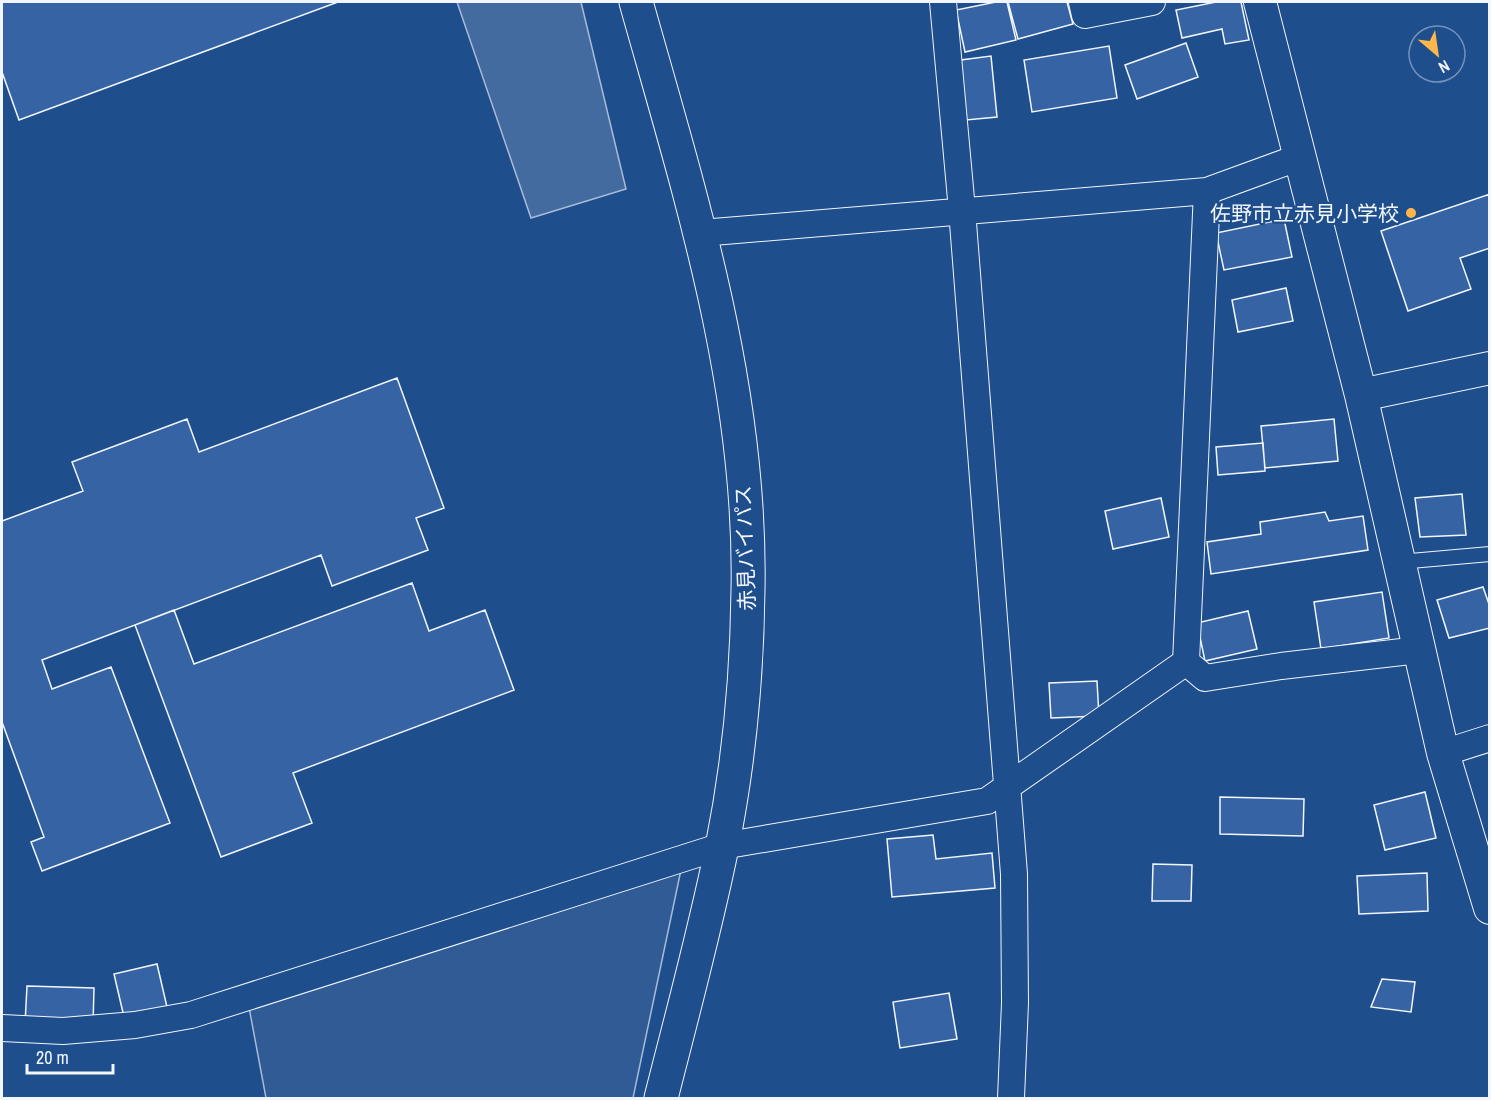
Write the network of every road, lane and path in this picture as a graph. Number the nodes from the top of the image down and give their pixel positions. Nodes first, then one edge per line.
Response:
1 (636, 2) edge
2 (943, 2) edge
3 (1082, 2) edge
4 (1152, 2) edge
5 (1260, 2) edge
6 (1300, 157) junction
7 (1207, 191) junction
8 (962, 210) junction
9 (701, 233) junction
10 (1490, 368) edge
11 (1361, 395) junction
12 (1490, 554) edge
13 (1399, 562) junction
14 (1419, 650) junction
15 (1186, 662) junction
16 (1490, 738) edge
17 (1443, 753) junction
18 (1007, 787) junction
19 (722, 846) junction
20 (1490, 908) edge
21 (2, 1028) edge
22 (662, 1098) edge
23 (1011, 1098) edge

1 - 9 main road, 赤見バイパス
2 - 8 street
3 - 4 street
5 - 6 street
6 - 7 street
6 - 11 street
7 - 8 street
7 - 15 street
8 - 9 street
8 - 18 street
9 - 19 main road, 赤見バイパス
10 - 11 street
11 - 13 street
12 - 13 lane
13 - 14 street
14 - 15 street
14 - 17 street
15 - 18 street
16 - 17 street
17 - 20 street
18 - 19 street
18 - 23 street
19 - 21 street
19 - 22 main road, 赤見バイパス

